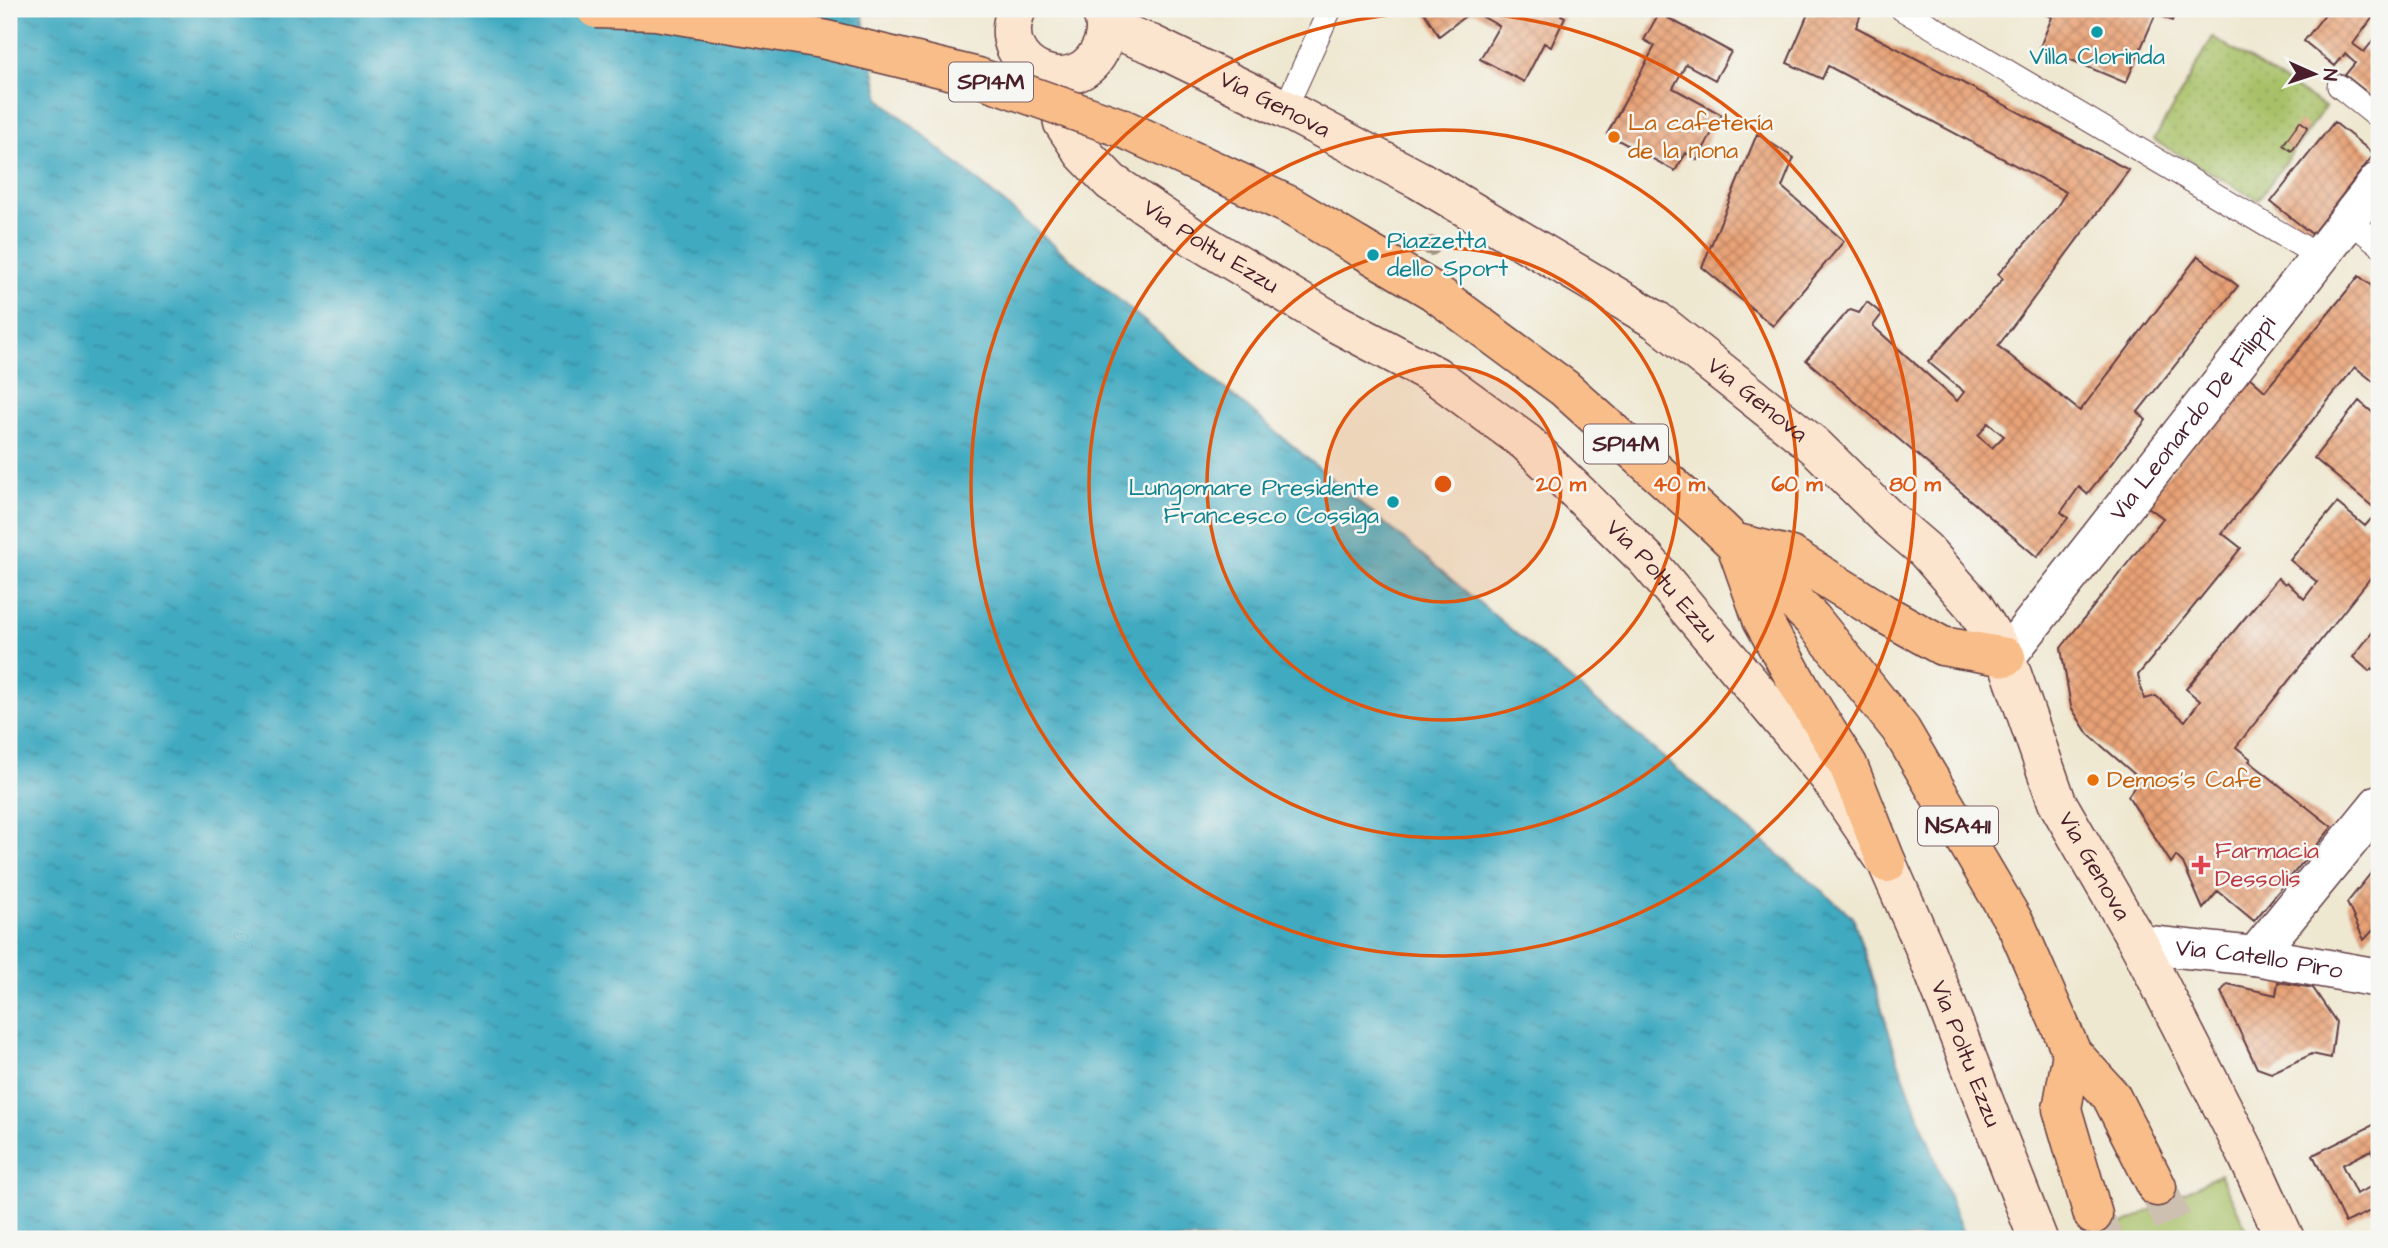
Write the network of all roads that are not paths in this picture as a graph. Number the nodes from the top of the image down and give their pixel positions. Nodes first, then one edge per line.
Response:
1 (596, 9) edge
2 (1017, 9) edge
3 (1330, 9) edge
4 (1902, 9) edge
5 (1103, 18) edge
6 (1054, 76) junction
7 (2339, 86) dead end
8 (1285, 109) junction
9 (2379, 118) edge
10 (2379, 181) edge
11 (2349, 220) junction
12 (2379, 244) edge
13 (2317, 258) junction
14 (1735, 542) junction
15 (2006, 657) junction
16 (2379, 804) edge
17 (1887, 863) junction
18 (2139, 944) junction
19 (2255, 956) junction
20 (2379, 978) edge
21 (2072, 1053) junction
22 (2157, 1186) tunnel mouth
23 (2093, 1215) tunnel mouth
24 (2038, 1239) edge
25 (2285, 1239) edge

1 - 14 main road, SP14M, bridge
2 - 6 street
3 - 8 lane
4 - 13 lane
5 - 6 street
5 - 8 street, Via Genova
6 - 17 street, Via Poltu Ezzu
7 - 9 lane
8 - 15 street, Via Genova
10 - 11 street, Via Leonardo De Filippi
11 - 12 lane
11 - 13 street, Via Leonardo De Filippi
13 - 15 street, Via Leonardo De Filippi
14 - 15 main road
14 - 17 main road
14 - 21 main road, NSA411
15 - 18 street, Via Genova
16 - 19 street
17 - 24 street, Via Poltu Ezzu
18 - 19 street, Via Catello Piro
18 - 25 street, Via Genova
19 - 20 street, Via Catello Piro
21 - 22 main road, NSA411
21 - 23 main road

